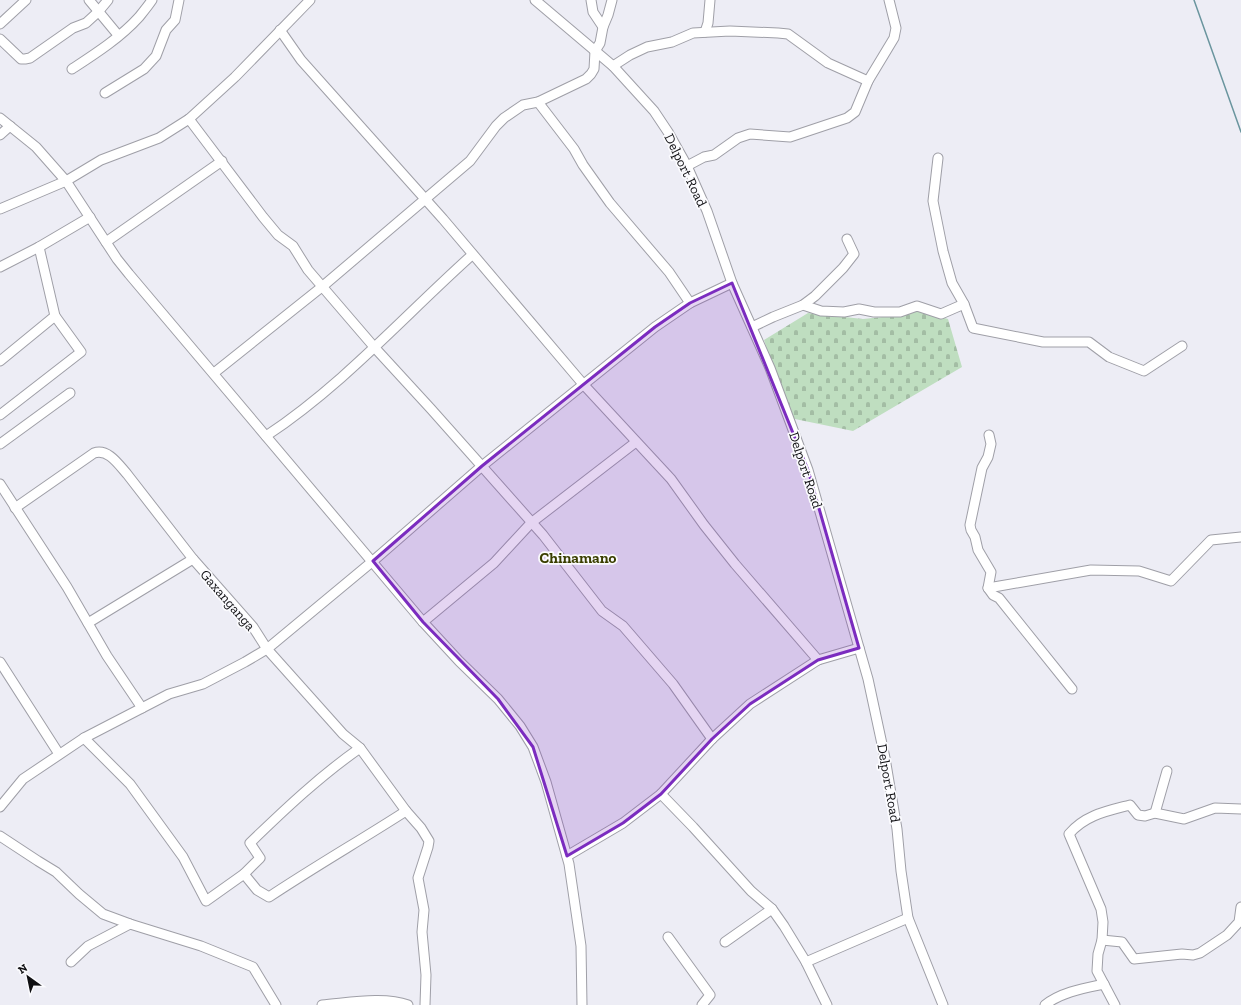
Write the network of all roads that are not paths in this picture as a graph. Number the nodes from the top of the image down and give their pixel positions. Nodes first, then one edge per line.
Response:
1 (26, 0) edge
2 (89, 0) edge
3 (108, 0) edge
4 (152, 0) edge
5 (179, 0) edge
6 (310, 0) edge
7 (535, 0) edge
8 (591, 0) edge
9 (612, 0) edge
10 (710, 0) edge
11 (889, 0) edge
12 (98, 12) junction
13 (0, 24) edge
14 (603, 27) junction
15 (280, 30) junction
16 (705, 32) junction
17 (118, 35) junction
18 (0, 39) edge
19 (595, 51) junction
20 (613, 66) junction
21 (72, 69) dead end
22 (868, 81) junction
23 (105, 93) dead end
24 (538, 102) junction
25 (0, 118) edge
26 (189, 119) junction
27 (10, 126) junction
28 (0, 135) edge
29 (938, 158) dead end
30 (222, 161) junction
31 (687, 166) junction
32 (66, 181) junction
33 (425, 199) junction
34 (0, 209) edge
35 (90, 217) junction
36 (847, 239) dead end
37 (106, 242) junction
38 (39, 247) junction
39 (472, 255) junction
40 (0, 267) edge
41 (732, 282) junction
42 (323, 286) junction
43 (690, 303) junction
44 (964, 304) junction
45 (803, 305) junction
46 (55, 316) junction
47 (752, 327) junction
48 (1182, 346) dead end
49 (375, 348) junction
50 (0, 361) edge
51 (214, 372) junction
52 (582, 384) junction
53 (70, 393) dead end
54 (0, 414) edge
55 (989, 435) dead end
56 (266, 436) junction
57 (636, 442) junction
58 (0, 444) edge
59 (482, 466) junction
60 (0, 484) edge
61 (15, 508) junction
62 (531, 523) junction
63 (1241, 536) edge
64 (193, 559) junction
65 (373, 561) junction
66 (988, 588) junction
67 (423, 622) junction
68 (88, 623) junction
69 (859, 648) junction
70 (267, 649) junction
71 (818, 660) junction
72 (0, 662) edge
73 (1072, 689) dead end
74 (142, 708) junction
75 (84, 738) junction
76 (712, 738) junction
77 (360, 748) junction
78 (58, 754) junction
79 (1167, 771) dead end
80 (661, 794) junction
81 (0, 806) edge
82 (1241, 809) edge
83 (406, 811) junction
84 (1155, 813) junction
85 (0, 836) edge
86 (567, 856) junction
87 (244, 874) junction
88 (1241, 907) edge
89 (772, 909) junction
90 (908, 918) junction
91 (130, 924) junction
92 (668, 937) dead end
93 (1102, 940) junction
94 (725, 942) dead end
95 (71, 962) dead end
96 (806, 962) junction
97 (1104, 984) junction
98 (276, 1005) edge
99 (322, 1005) edge
100 (408, 1005) edge
101 (424, 1005) edge
102 (582, 1005) edge
103 (702, 1005) edge
104 (827, 1005) edge
105 (943, 1005) edge
106 (1045, 1005) edge
107 (1115, 1005) edge

1 - 13 street
2 - 12 street
3 - 12 street
4 - 17 street
5 - 23 street
6 - 15 street
7 - 19 street, Delport Road
8 - 14 street
9 - 14 street
10 - 16 street
11 - 22 street
12 - 17 street
12 - 18 street
14 - 19 street
15 - 26 street
15 - 33 street
16 - 20 street
16 - 22 street
17 - 21 street
19 - 20 street, Delport Road
19 - 24 street
20 - 31 street, Delport Road
22 - 31 street
24 - 33 street
24 - 43 street
25 - 27 street
26 - 30 street
26 - 32 street
27 - 28 street
27 - 32 street
29 - 44 street
30 - 37 street
30 - 42 street
31 - 41 street, Delport Road
32 - 34 street
32 - 35 street
33 - 39 street
33 - 42 street
35 - 37 street
35 - 38 street
36 - 45 street
37 - 51 street
38 - 40 street
38 - 46 street
39 - 49 street
39 - 52 street
41 - 43 street
41 - 47 street, Delport Road
42 - 49 street
42 - 51 street
43 - 52 street
44 - 45 street
44 - 48 street
45 - 47 street
46 - 50 street
46 - 54 street
47 - 69 street, Delport Road
49 - 56 street
49 - 59 street
51 - 56 street
52 - 57 street
52 - 59 street
53 - 58 street
55 - 66 street
56 - 65 street
57 - 62 street
57 - 71 street
59 - 62 street
59 - 65 street
60 - 61 street
61 - 64 street, Gaxanganga
61 - 68 street
62 - 67 street
62 - 76 street
63 - 66 street
64 - 68 street
64 - 70 street, Gaxanganga
65 - 67 street
65 - 70 street
66 - 73 street
67 - 86 street
68 - 74 street
69 - 71 street
69 - 90 street, Delport Road
70 - 74 street
70 - 77 street, Gaxanganga
71 - 76 street
72 - 78 street
74 - 75 street
75 - 78 street
75 - 87 street
76 - 80 street
77 - 83 street, Gaxanganga
77 - 87 street
78 - 81 street
79 - 84 street
80 - 86 street
80 - 89 street
82 - 84 street
83 - 87 street
83 - 101 street, Gaxanganga
84 - 93 street
85 - 91 street
86 - 102 street
88 - 93 street
89 - 94 street
89 - 96 street
90 - 96 street
90 - 105 street, Delport Road
91 - 95 street
91 - 98 street
92 - 103 street
93 - 97 street
96 - 104 street
97 - 106 street
97 - 107 street
99 - 100 street

